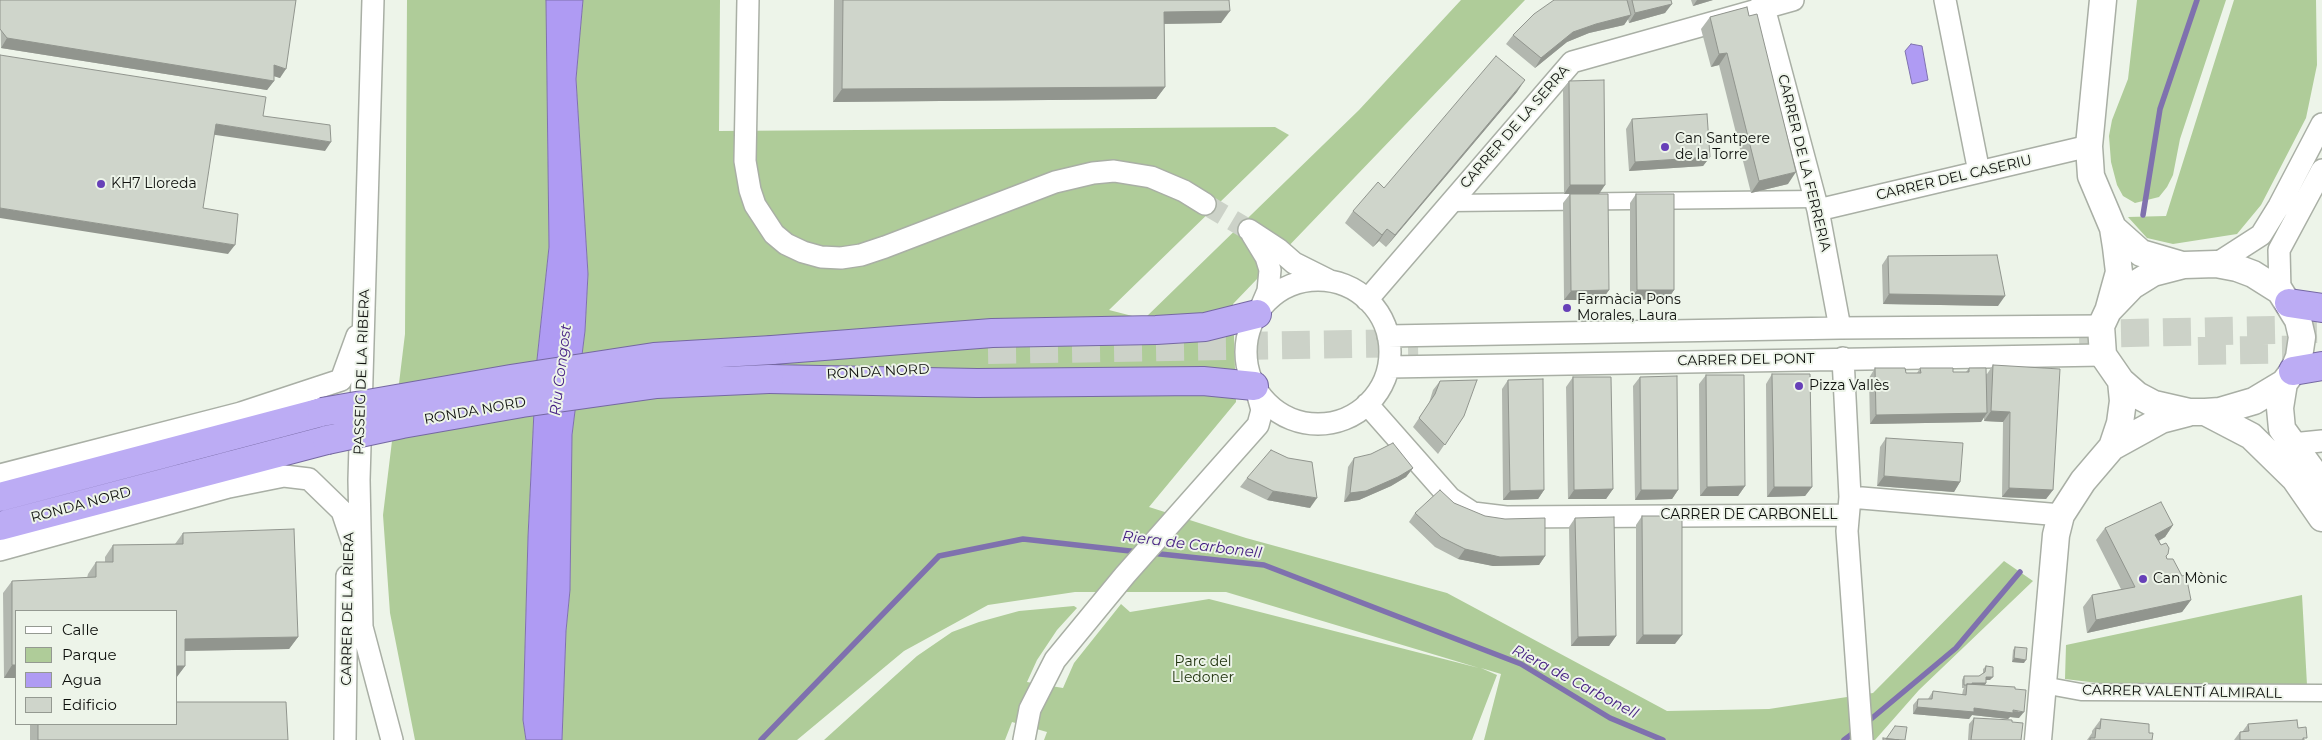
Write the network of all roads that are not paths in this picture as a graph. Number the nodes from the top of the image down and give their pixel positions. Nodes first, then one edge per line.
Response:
1 (373, 0) edge
2 (748, 0) edge
3 (1794, 0) edge
4 (1945, 0) edge
5 (2103, 0) edge
6 (1764, 4) edge
7 (2322, 124) edge
8 (2090, 146) junction
9 (2322, 170) edge
10 (1979, 172) junction
11 (1449, 203) junction
12 (1205, 204) tunnel mouth
13 (1816, 205) junction
14 (2114, 228) junction
15 (2216, 264) junction
16 (2184, 265) junction
17 (1333, 281) junction
18 (2284, 297) junction
19 (1367, 300) junction
20 (2322, 308) edge
21 (364, 309) junction
22 (1260, 310) junction
23 (2104, 319) junction
24 (1840, 328) junction
25 (1388, 336) junction
26 (772, 350) junction
27 (2103, 356) junction
28 (1843, 358) junction
29 (2322, 366) edge
30 (1389, 367) junction
31 (2288, 377) junction
32 (769, 379) junction
33 (2121, 381) junction
34 (1256, 389) junction
35 (1367, 404) junction
36 (2197, 412) junction
37 (1296, 421) junction
38 (1253, 431) junction
39 (2322, 441) edge
40 (2292, 444) junction
41 (2112, 448) junction
42 (2319, 472) edge
43 (0, 475) edge
44 (359, 480) junction
45 (0, 497) edge
46 (1849, 506) junction
47 (2322, 506) edge
48 (2061, 515) junction
49 (2322, 518) edge
50 (0, 526) edge
51 (349, 532) junction
52 (0, 550) edge
53 (361, 569) junction
54 (2043, 685) junction
55 (2322, 694) edge
56 (1024, 739) edge
57 (345, 740) edge
58 (392, 740) edge
59 (1862, 740) edge
60 (2038, 740) edge

1 - 21 street, PASSEIG DE LA RIBERA
2 - 12 street
3 - 6 street, CARRER DE LA SERRA
4 - 10 street
5 - 8 street
6 - 11 street, CARRER DE LA SERRA
6 - 13 street, CARRER DE LA FERRERIA
7 - 15 street
8 - 10 street, CARRER DEL CASERIU
8 - 14 street
9 - 18 street
10 - 13 street, CARRER DEL CASERIU
11 - 13 street, CARRER DEL CASERIU
11 - 19 street, CARRER DE LA SERRA
13 - 24 street, CARRER DE LA FERRERIA
14 - 16 street
14 - 23 street
15 - 16 street
15 - 18 street
16 - 23 street
17 - 19 street
17 - 22 street
17 - 22 street
18 - 20 highway
18 - 31 street
19 - 25 street
21 - 43 street
21 - 44 street, PASSEIG DE LA RIBERA
22 - 26 highway
22 - 34 street
23 - 24 street
23 - 27 street
24 - 25 street
25 - 30 street
26 - 32 highway, RONDA NORD
26 - 45 highway, RONDA NORD, bridge
27 - 28 street, CARRER DEL PONT
27 - 33 street
28 - 30 street, CARRER DEL PONT
28 - 46 street
29 - 31 highway
30 - 35 street
31 - 36 street
31 - 40 street
32 - 34 highway
32 - 50 highway, RONDA NORD, bridge
33 - 36 street
33 - 41 street
34 - 37 street
34 - 38 street
35 - 37 street
35 - 46 street, CARRER DE CARBONELL
36 - 41 street
36 - 49 street
37 - 38 street
38 - 56 street
39 - 40 street
40 - 42 street
41 - 48 street
42 - 47 street
44 - 51 street, CARRER DE LA RIERA
44 - 53 street, PASSEIG DE LA RIBERA
46 - 48 street, CARRER DE CARBONELL
46 - 59 street
48 - 54 street
51 - 52 street
51 - 53 street
51 - 57 street, CARRER DE LA RIERA
53 - 58 street, PASSEIG DE LA RIBERA
54 - 55 street, CARRER VALENTÍ ALMIRALL
54 - 60 street

